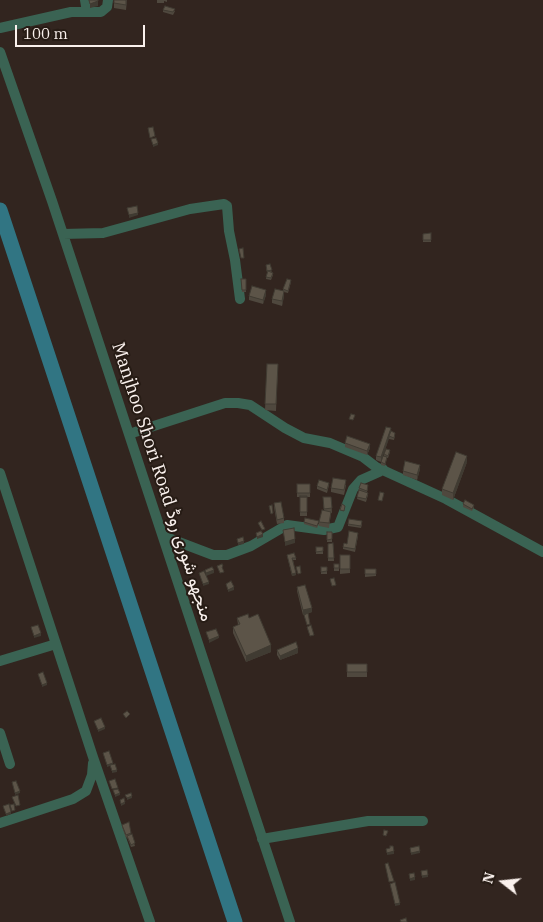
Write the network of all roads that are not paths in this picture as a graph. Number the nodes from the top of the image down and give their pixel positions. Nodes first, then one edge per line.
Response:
1 (85, 0) edge
2 (108, 0) edge
3 (87, 12) junction
4 (0, 28) edge
5 (0, 52) edge
6 (63, 234) junction
7 (240, 299) dead end
8 (129, 434) junction
9 (383, 469) junction
10 (0, 473) edge
11 (163, 536) junction
12 (543, 552) edge
13 (56, 644) junction
14 (0, 661) edge
15 (0, 733) edge
16 (93, 757) junction
17 (10, 764) dead end
18 (423, 821) dead end
19 (0, 823) edge
20 (262, 839) junction
21 (150, 922) edge
22 (290, 922) edge

1 - 3 street
2 - 3 street
3 - 4 street
5 - 6 street, Manjhoo Shori Road منجھو شوری روڈ
6 - 7 street
6 - 8 street, Manjhoo Shori Road منجھو شوری روڈ
8 - 9 street
8 - 11 street, Manjhoo Shori Road منجھو شوری روڈ
9 - 11 street
9 - 12 street
10 - 13 street
11 - 20 street, Manjhoo Shori Road منجھو شوری روڈ
13 - 14 street
13 - 16 street
15 - 17 street
16 - 19 street
16 - 21 street
18 - 20 street
20 - 22 street, Manjhoo Shori Road منجھو شوری روڈ

